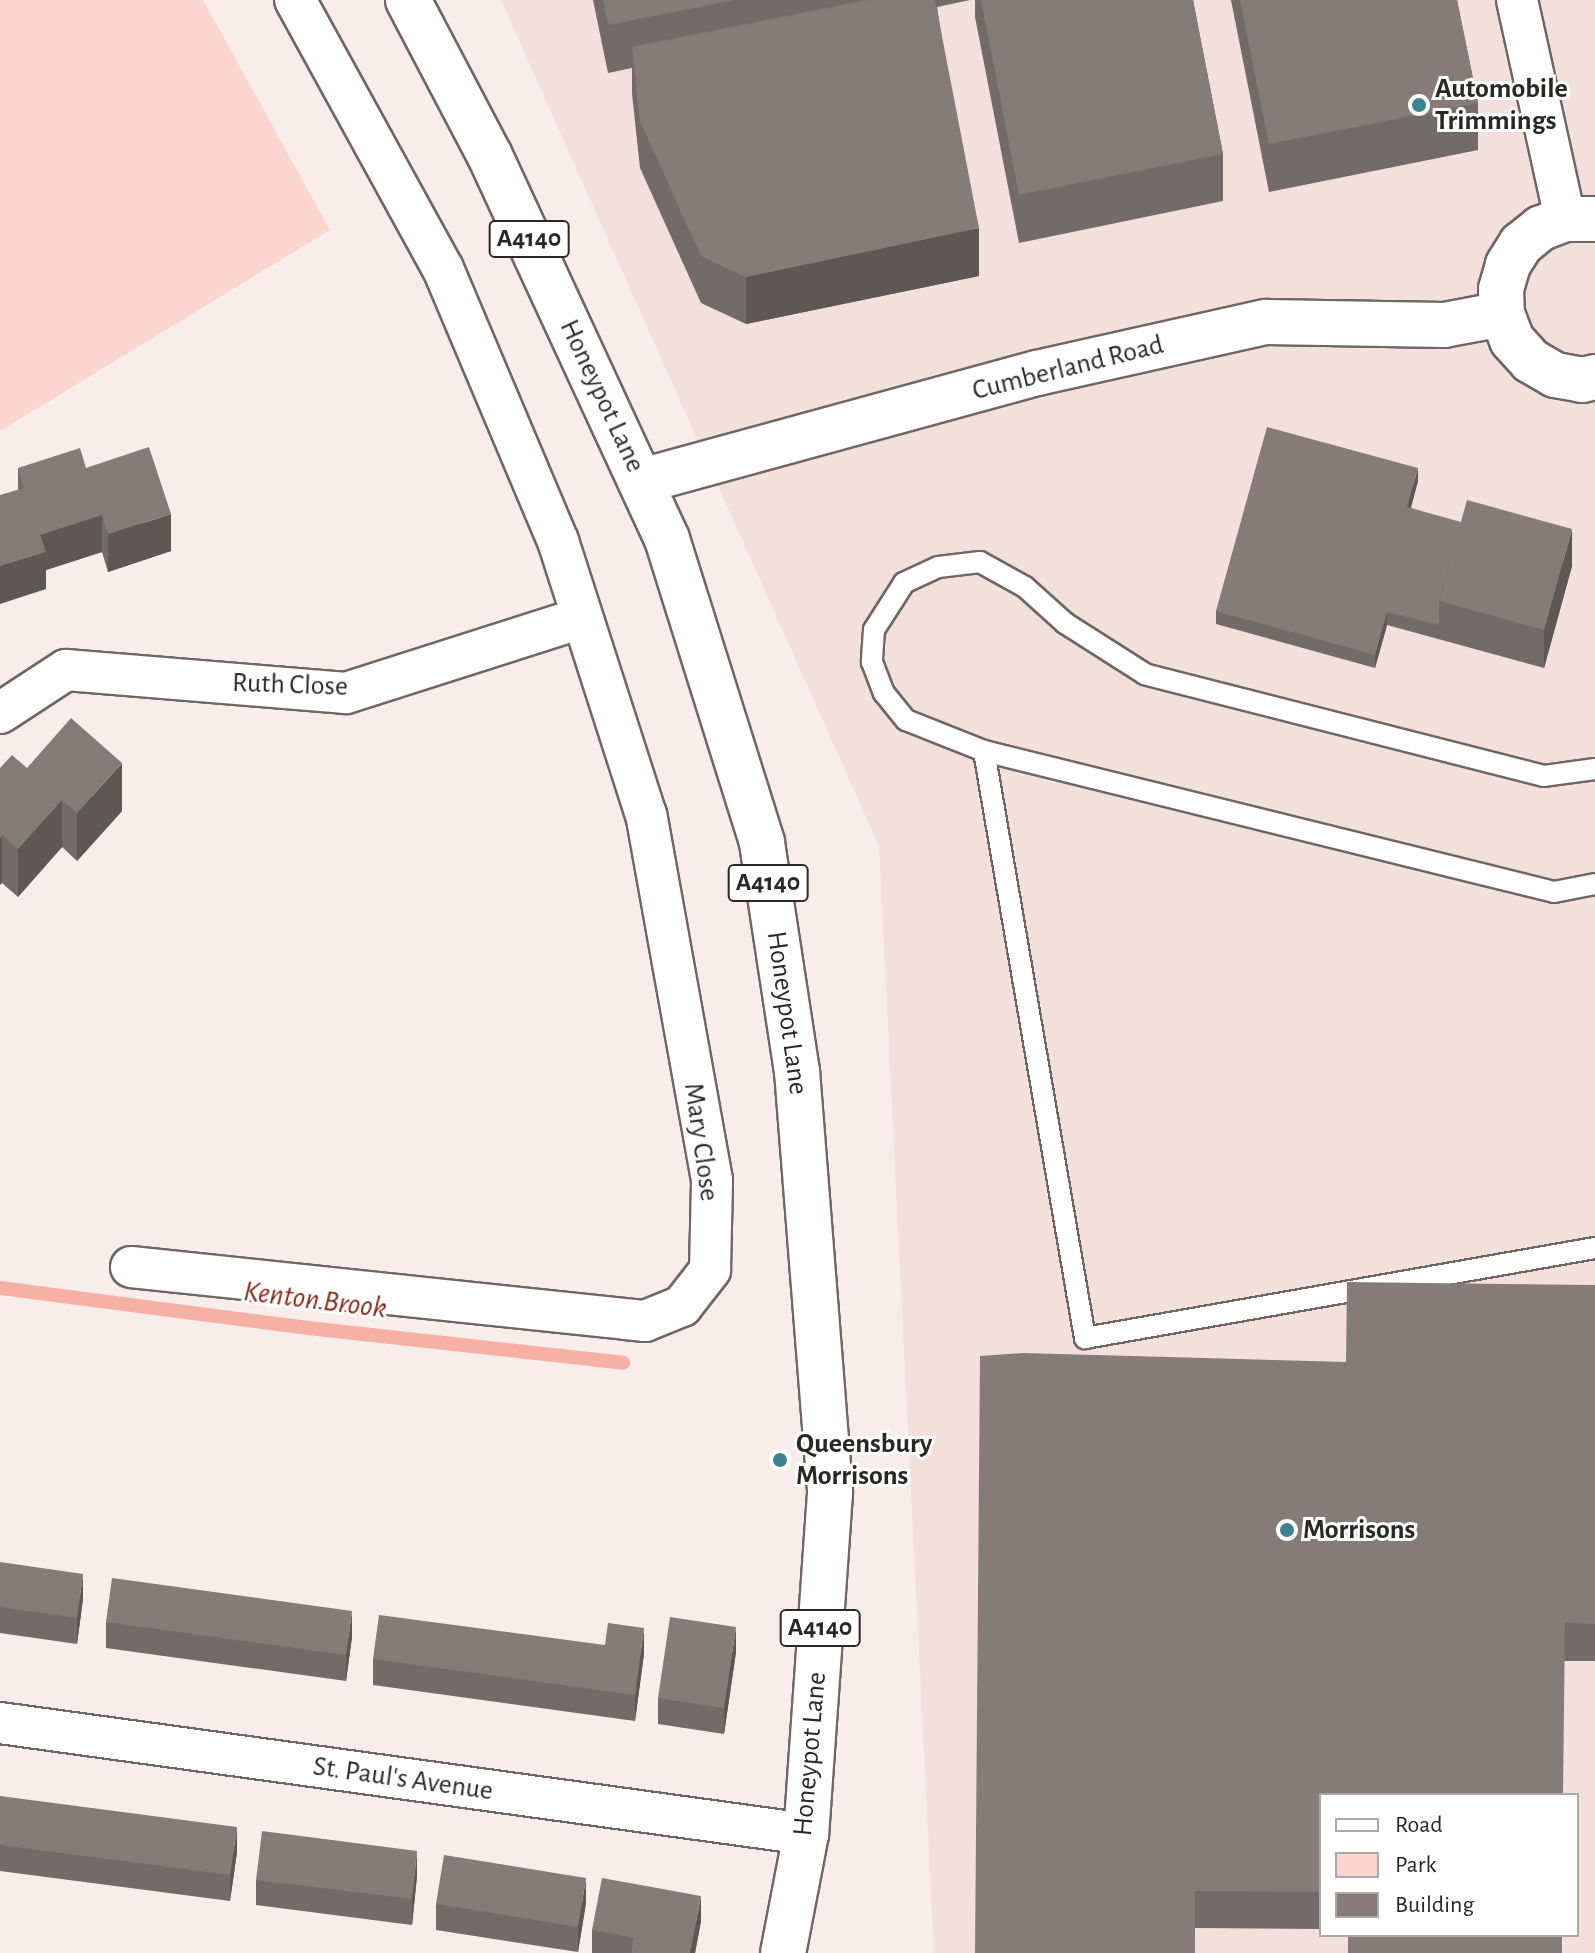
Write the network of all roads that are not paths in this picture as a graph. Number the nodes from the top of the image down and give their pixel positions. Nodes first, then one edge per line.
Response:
1 (295, 0) edge
2 (408, 0) edge
3 (1517, 0) edge
4 (1580, 219) edge
5 (1502, 314) junction
6 (1595, 377) edge
7 (642, 481) junction
8 (581, 618) junction
9 (0, 713) edge
10 (984, 751) junction
11 (1595, 769) edge
12 (1595, 884) edge
13 (1595, 1248) edge
14 (131, 1267) dead end
15 (0, 1723) edge
16 (806, 1834) junction
17 (783, 1953) edge

1 - 8 street, Mary Close
2 - 7 main road, Honeypot Lane / A4140
3 - 4 street
4 - 5 main road
5 - 6 main road
5 - 7 main road, Cumberland Road
7 - 16 main road, Honeypot Lane / A4140
8 - 9 street, Ruth Close
8 - 14 street, Mary Close
10 - 11 lane
10 - 12 lane
10 - 13 lane
15 - 16 street, St. Paul's Avenue
16 - 17 main road, Honeypot Lane / A4140

